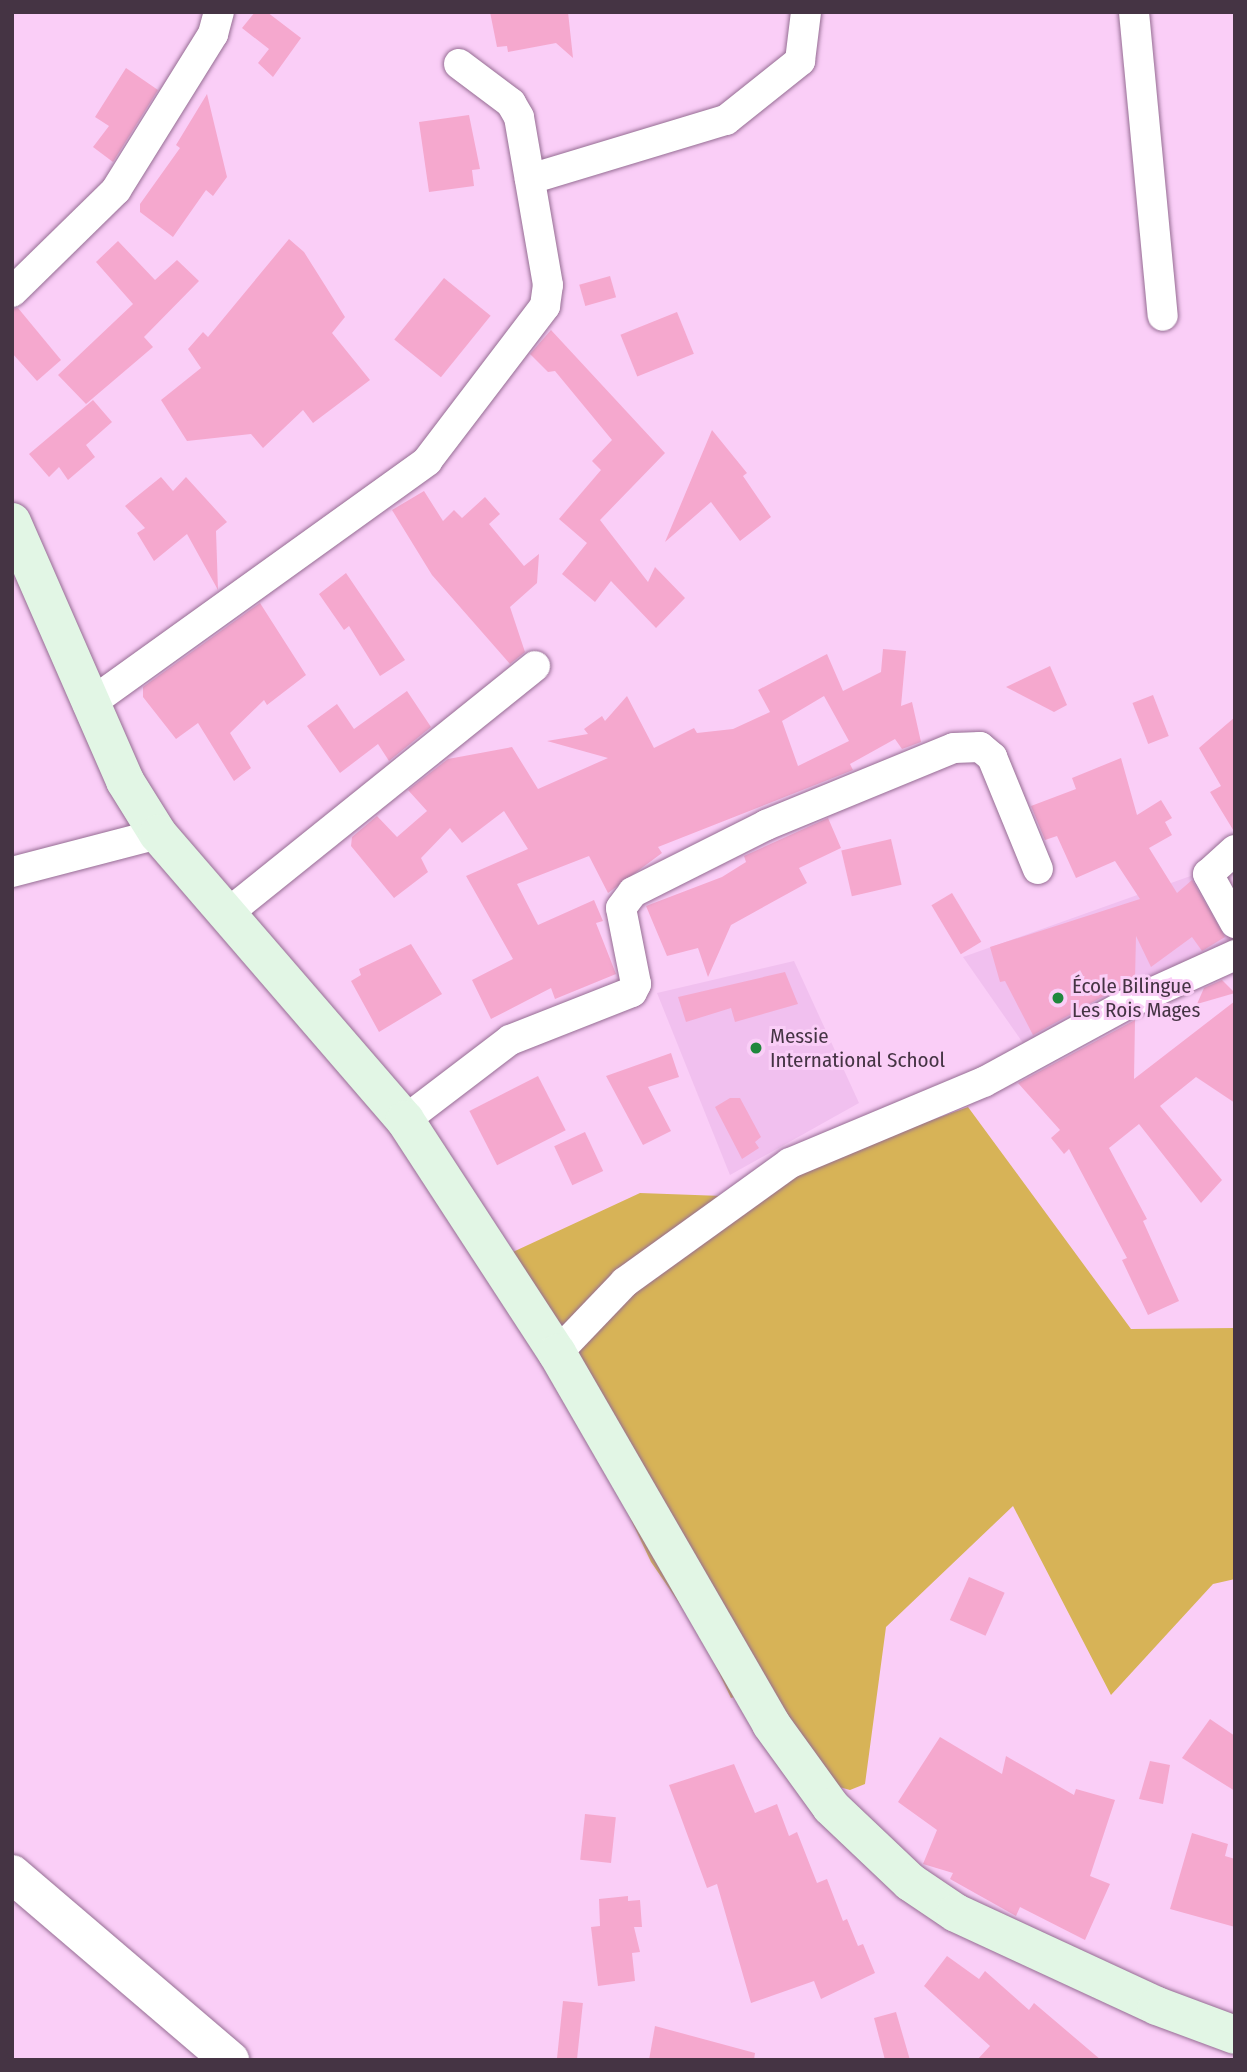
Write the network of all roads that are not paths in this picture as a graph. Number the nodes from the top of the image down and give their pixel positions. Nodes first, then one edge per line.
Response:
1 (219, 12) edge
2 (806, 12) edge
3 (1134, 12) edge
4 (459, 64) dead end
5 (530, 179) junction
6 (12, 292) edge
7 (1163, 316) dead end
8 (12, 522) edge
9 (535, 666) dead end
10 (88, 705) junction
11 (158, 834) junction
12 (1235, 850) edge
13 (1038, 869) dead end
14 (12, 872) edge
15 (228, 913) junction
16 (1235, 923) edge
17 (1233, 958) edge
18 (405, 1120) junction
19 (557, 1353) junction
20 (12, 1874) edge
21 (1235, 2035) edge
22 (230, 2060) edge

1 - 6 street
2 - 5 street
3 - 7 street
4 - 5 street
5 - 10 street
8 - 10 main road
9 - 15 street
10 - 11 main road
11 - 14 street
11 - 15 main road
12 - 16 street
13 - 18 street
15 - 18 main road
17 - 19 street
18 - 19 main road
19 - 21 main road
20 - 22 street

